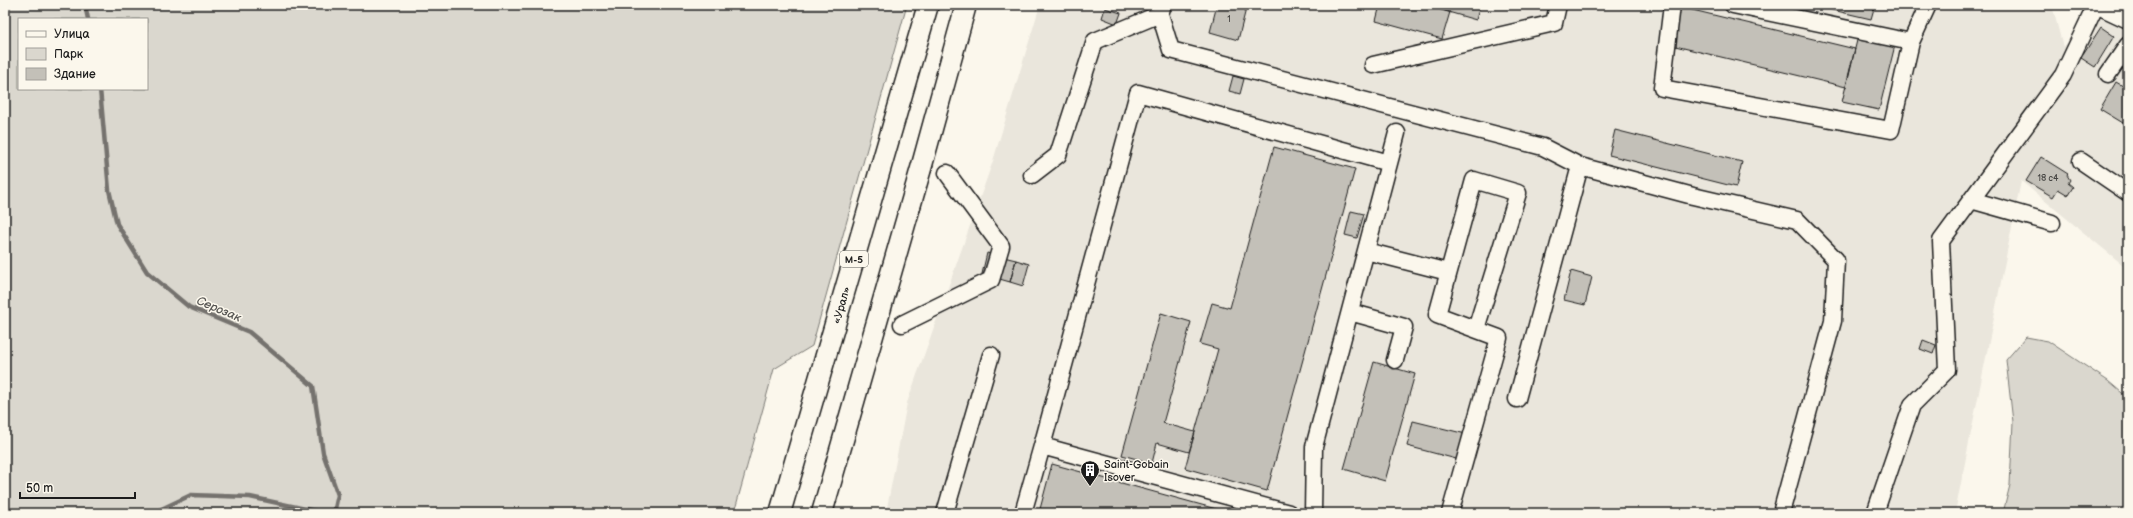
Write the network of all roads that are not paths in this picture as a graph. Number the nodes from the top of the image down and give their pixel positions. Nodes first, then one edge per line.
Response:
1 (928, 5) edge
2 (966, 5) edge
3 (1558, 5) edge
4 (1672, 5) edge
5 (1733, 5) edge
6 (1928, 5) edge
7 (2096, 5) edge
8 (1161, 9) edge
9 (2128, 20) edge
10 (1911, 42) junction
11 (2128, 45) edge
12 (1373, 65) dead end
13 (2108, 74) dead end
14 (1397, 133) dead end
15 (2081, 161) dead end
16 (1389, 162) junction
17 (1580, 166) junction
18 (947, 174) dead end
19 (1032, 175) dead end
20 (2128, 193) edge
21 (1971, 200) junction
22 (2052, 223) dead end
23 (1366, 251) junction
24 (1448, 272) junction
25 (1350, 312) junction
26 (902, 324) dead end
27 (1476, 330) junction
28 (991, 355) dead end
29 (1395, 360) dead end
30 (1518, 400) dead end
31 (1042, 446) junction
32 (780, 513) edge
33 (822, 513) edge
34 (945, 513) edge
35 (1023, 513) edge
36 (1289, 513) edge
37 (1313, 513) edge
38 (1450, 513) edge
39 (1781, 513) edge
40 (1875, 513) edge

1 - 32 main road, «Урал» / М-5
2 - 33 main road
3 - 12 lane
4 - 10 lane
5 - 10 lane
6 - 10 lane
7 - 9 lane
7 - 21 lane
8 - 17 lane
8 - 19 lane
11 - 13 lane
14 - 16 lane
15 - 20 lane
16 - 23 lane
16 - 31 lane
17 - 30 lane
17 - 39 lane
18 - 26 lane
21 - 22 lane
21 - 40 lane
23 - 24 lane
23 - 25 lane
24 - 27 lane
24 - 27 lane
25 - 29 lane
25 - 37 lane
27 - 38 lane
28 - 34 lane
31 - 35 lane
31 - 36 lane

